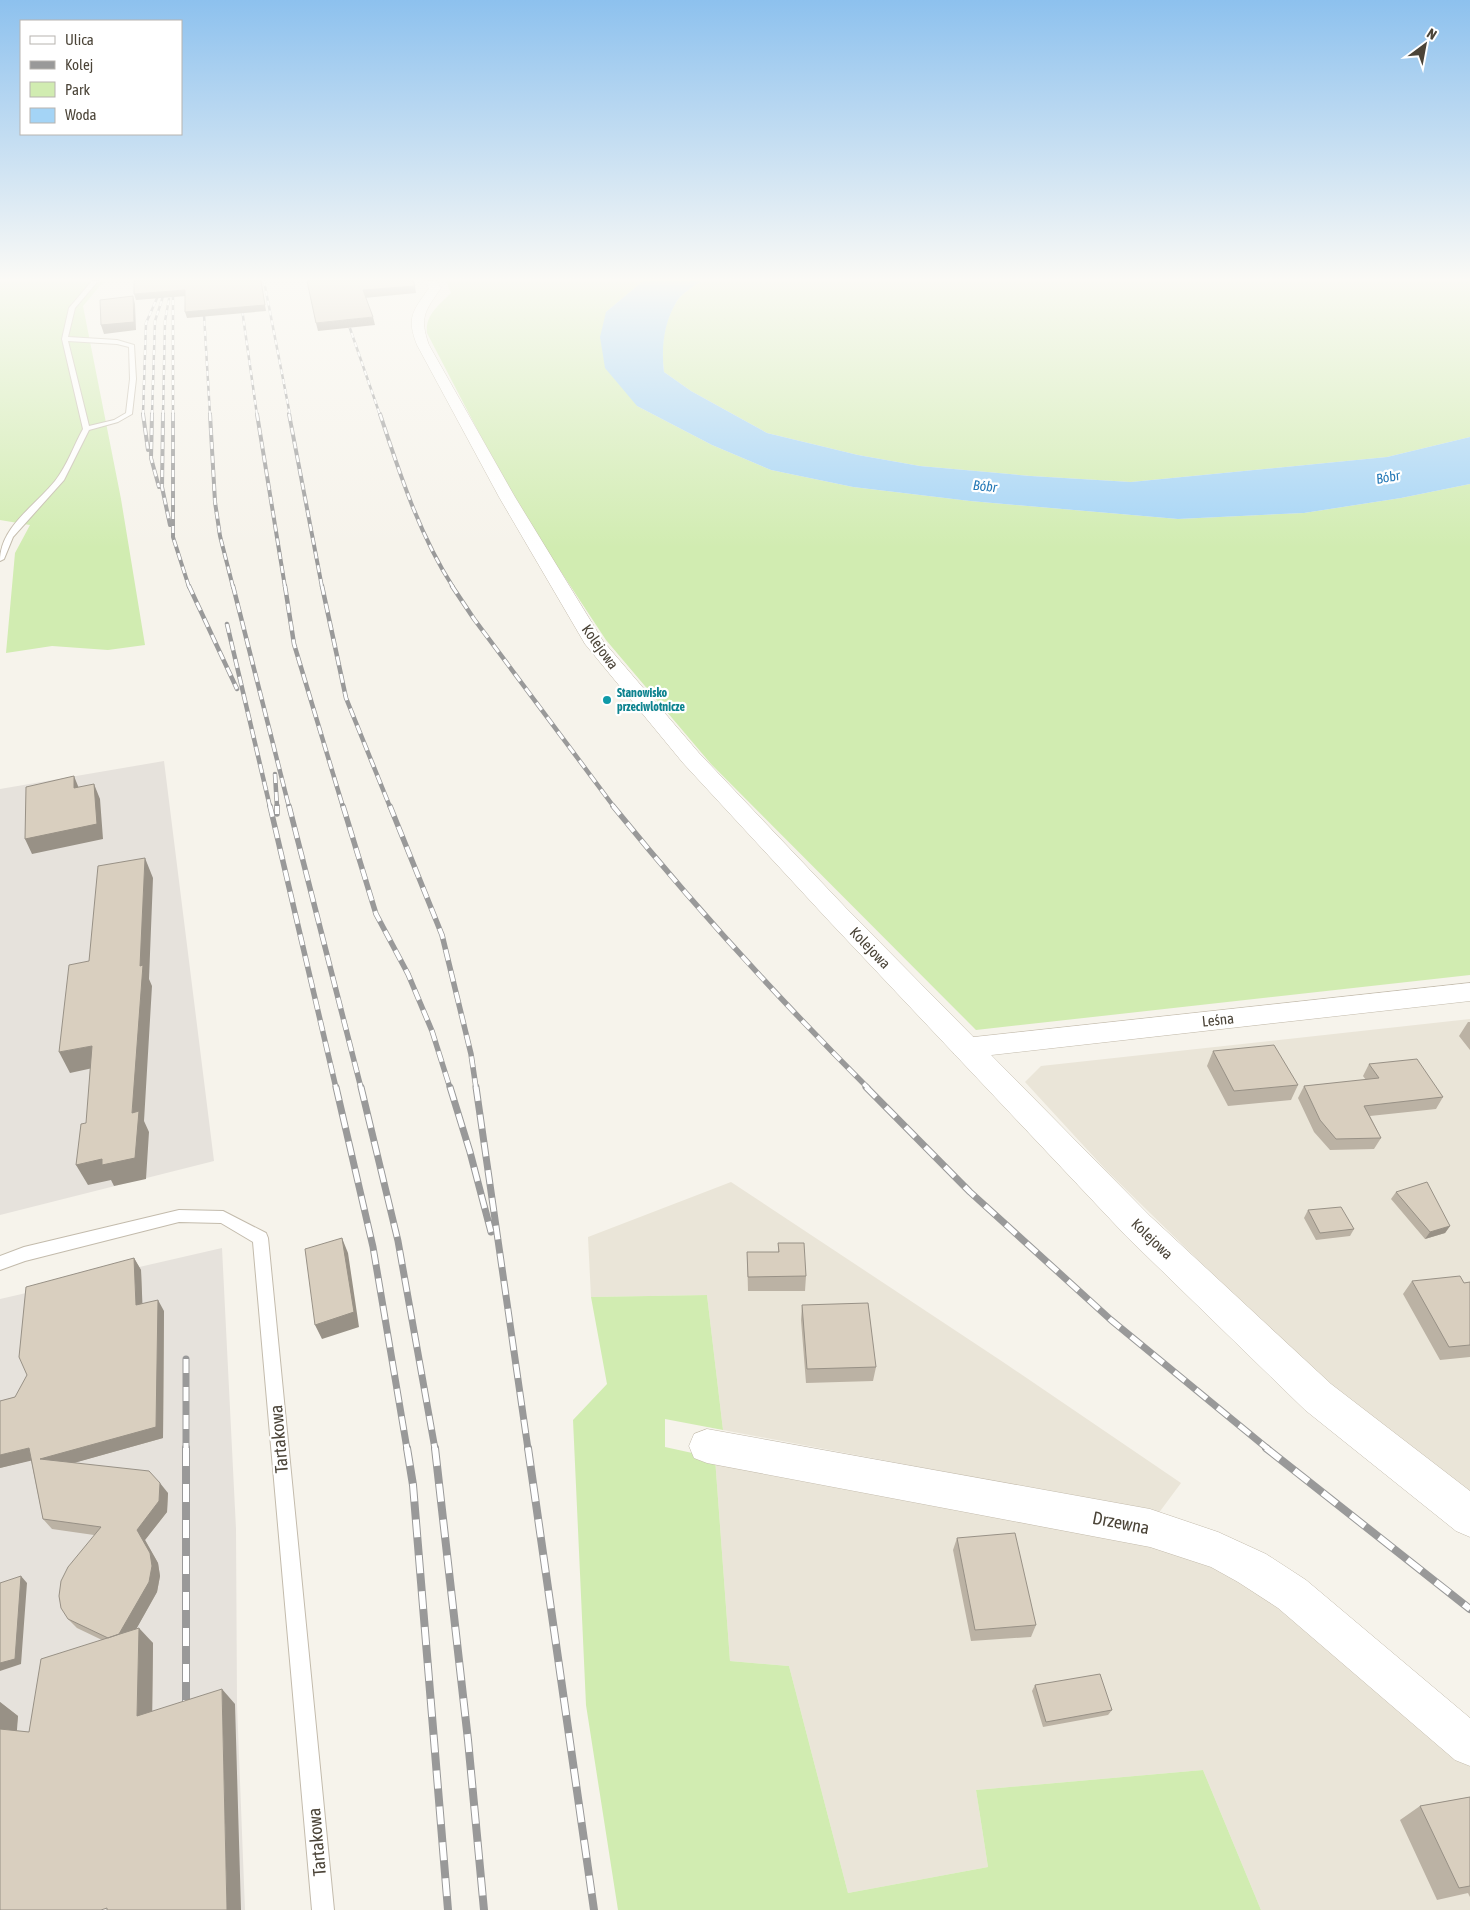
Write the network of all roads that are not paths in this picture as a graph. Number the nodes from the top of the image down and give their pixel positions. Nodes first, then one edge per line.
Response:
1 (72, 370) edge
2 (133, 370) edge
3 (437, 370) edge
4 (86, 428) junction
5 (0, 559) edge
6 (1470, 992) edge
7 (965, 1048) junction
8 (0, 1263) edge
9 (707, 1446) dead end
10 (1470, 1517) edge
11 (1470, 1745) edge
12 (324, 1910) edge

1 - 4 lane
2 - 4 lane
3 - 7 street, Kolejowa
4 - 5 lane
6 - 7 street, Leśna
7 - 10 street, Kolejowa
8 - 12 lane, Tartakowa
9 - 11 street, Drzewna

